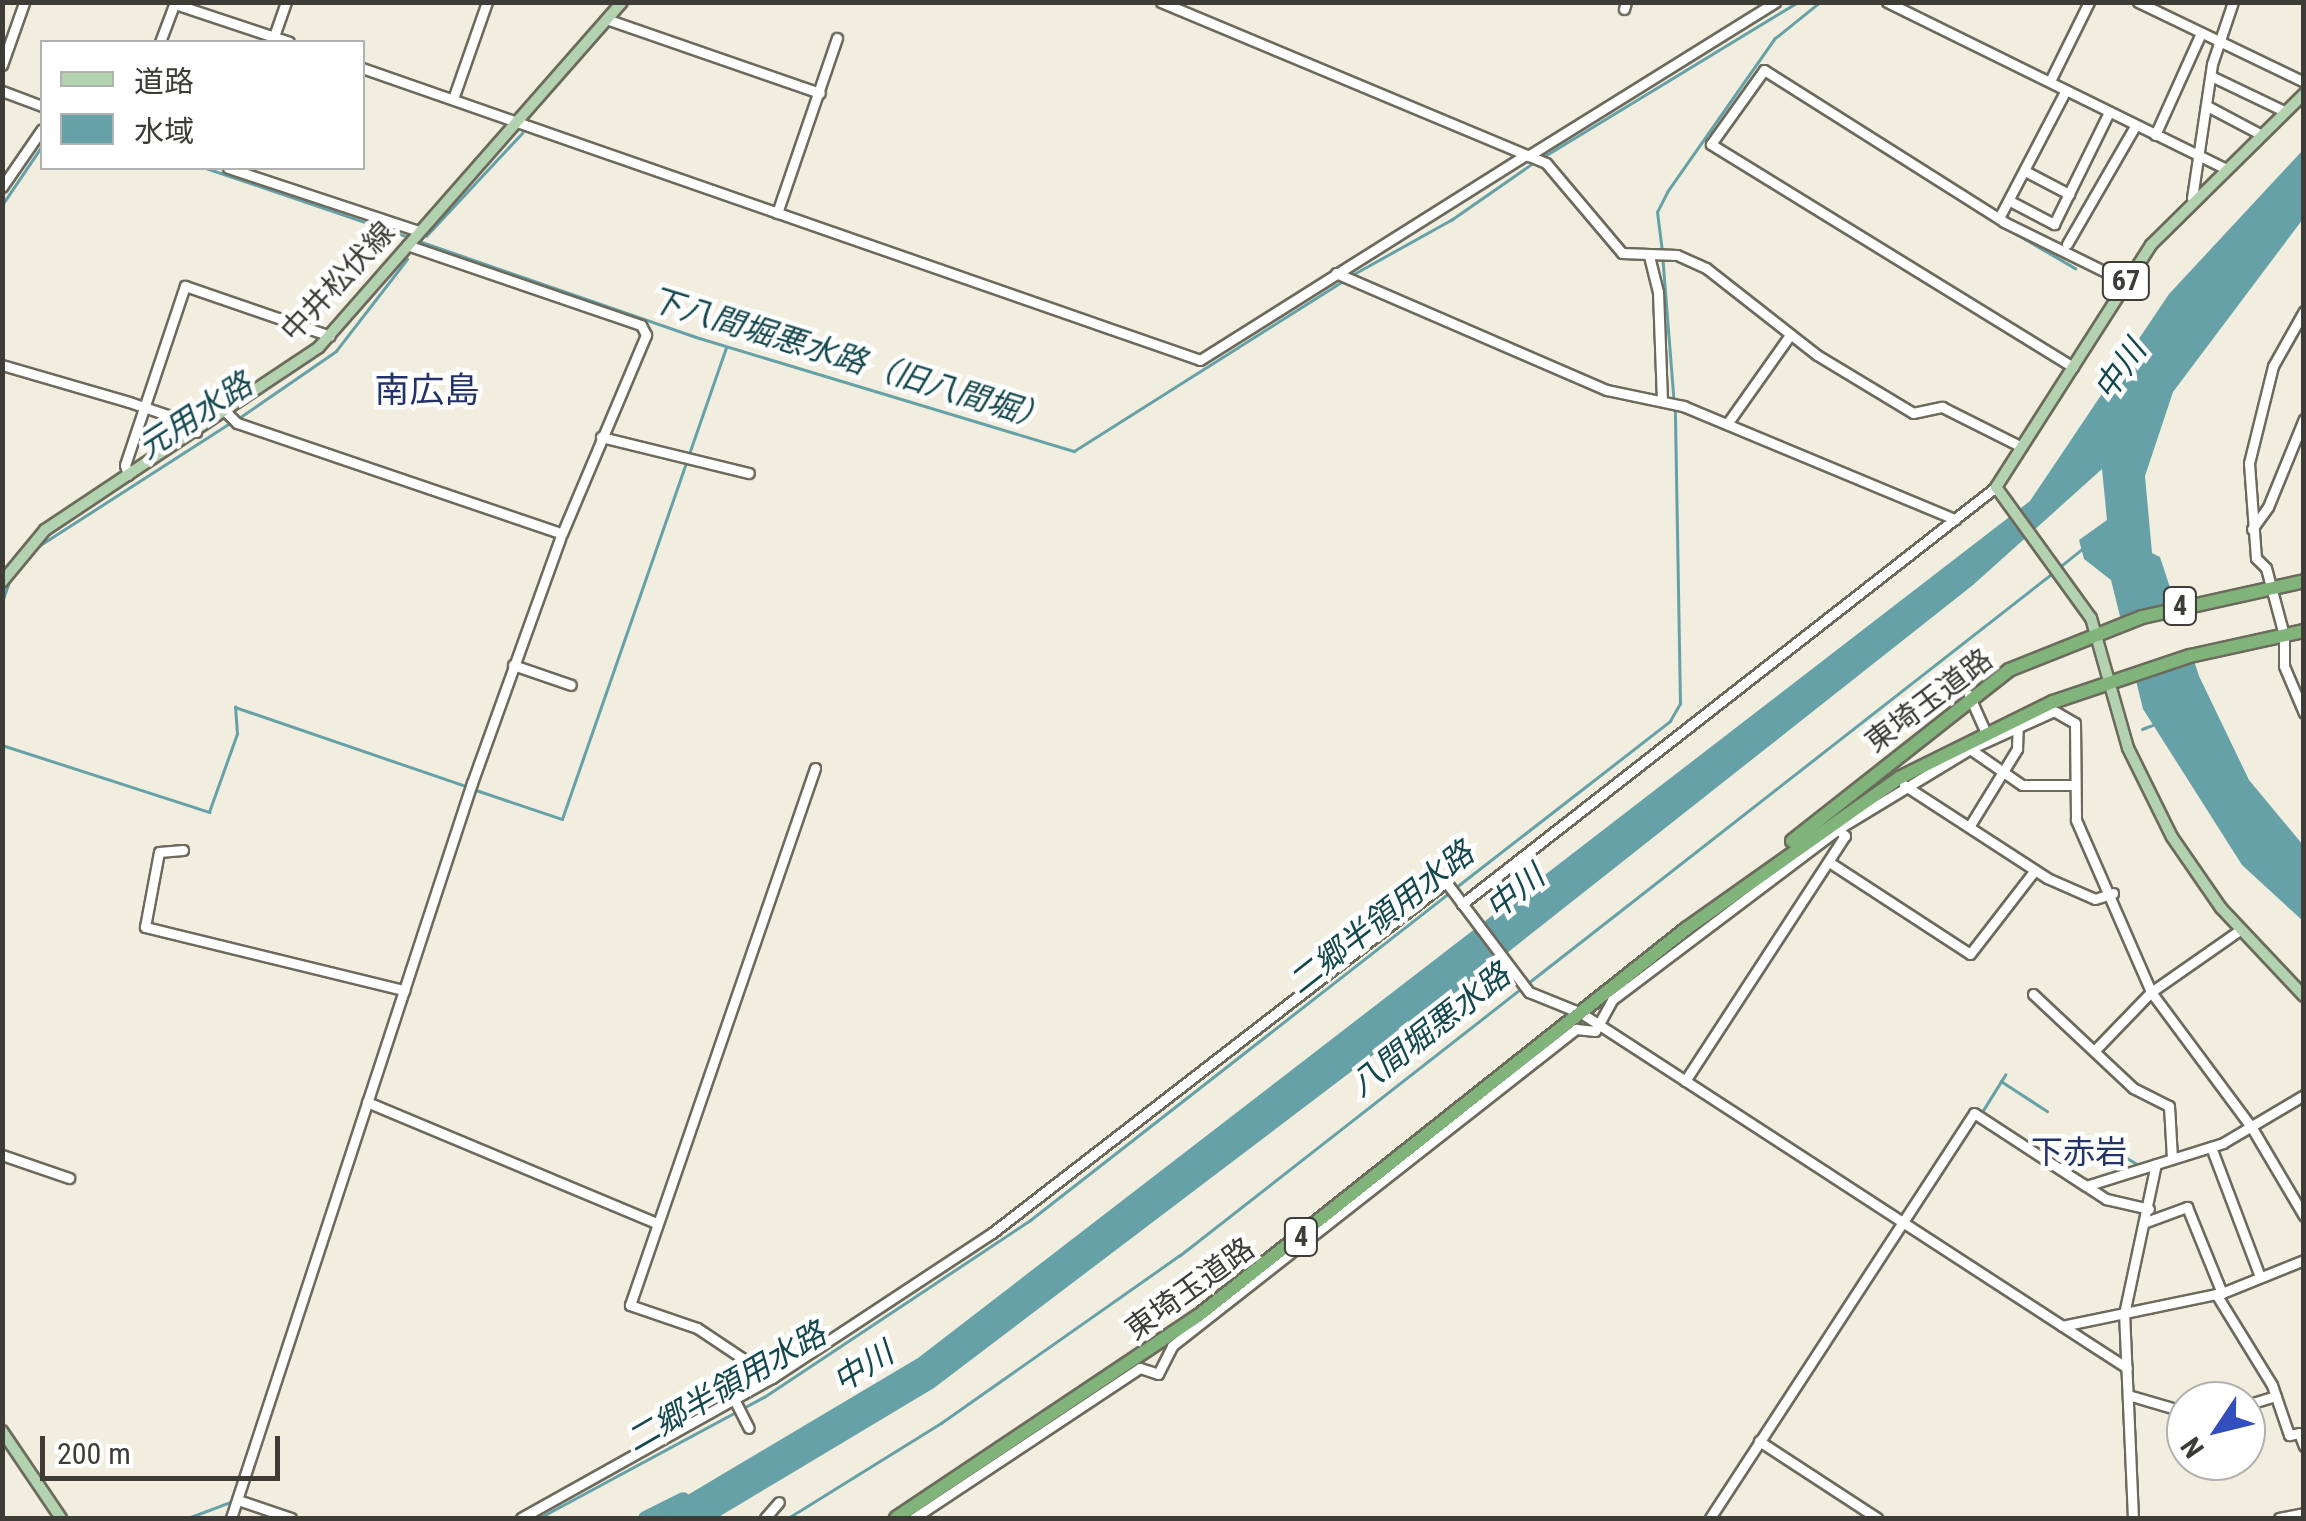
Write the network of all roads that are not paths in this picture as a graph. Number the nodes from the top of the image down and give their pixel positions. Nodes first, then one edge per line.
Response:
1 (286, 2) edge
2 (487, 2) edge
3 (622, 2) edge
4 (1162, 2) edge
5 (1774, 2) edge
6 (1887, 2) edge
7 (2089, 2) edge
8 (2138, 2) edge
9 (2233, 2) edge
10 (24, 3) edge
11 (175, 3) edge
12 (608, 20) junction
13 (2201, 32) junction
14 (838, 38) dead end
15 (161, 40) edge
16 (273, 40) edge
17 (2218, 41) junction
18 (2, 65) edge
19 (365, 69) edge
20 (2211, 76) junction
21 (2050, 81) junction
22 (2304, 82) edge
23 (2, 90) edge
24 (2066, 90) junction
25 (820, 93) junction
26 (2304, 94) edge
27 (452, 99) junction
28 (40, 105) edge
29 (2208, 107) junction
30 (2109, 112) junction
31 (2284, 112) junction
32 (519, 124) junction
33 (2136, 126) junction
34 (40, 132) edge
35 (2260, 134) junction
36 (2155, 135) junction
37 (1529, 156) junction
38 (2198, 156) junction
39 (2224, 168) junction
40 (234, 170) edge
41 (2025, 171) junction
42 (2074, 184) junction
43 (2, 187) edge
44 (2092, 193) junction
45 (2068, 194) junction
46 (2192, 198) junction
47 (2010, 201) junction
48 (777, 213) junction
49 (1999, 218) junction
50 (419, 231) junction
51 (2068, 244) dead end
52 (407, 246) junction
53 (1651, 256) junction
54 (1335, 273) junction
55 (2126, 282) junction
56 (2304, 311) edge
57 (1790, 335) junction
58 (330, 336) junction
59 (2, 365) edge
60 (2073, 367) junction
61 (1662, 401) junction
62 (144, 407) junction
63 (226, 412) junction
64 (2304, 418) edge
65 (1728, 424) junction
66 (196, 432) junction
67 (601, 436) junction
68 (2020, 446) junction
69 (749, 473) dead end
70 (128, 475) junction
71 (1996, 488) junction
72 (1955, 519) junction
73 (2252, 529) junction
74 (560, 535) junction
75 (2304, 581) edge
76 (2, 582) edge
77 (2262, 587) junction
78 (2304, 631) edge
79 (2102, 632) junction
80 (2284, 635) junction
81 (513, 665) junction
82 (2115, 681) junction
83 (571, 685) dead end
84 (1969, 695) junction
85 (2304, 713) edge
86 (2018, 726) junction
87 (1988, 738) junction
88 (1970, 749) junction
89 (815, 768) dead end
90 (2002, 773) junction
91 (1904, 786) junction
92 (2074, 786) junction
93 (1969, 827) junction
94 (1838, 829) junction
95 (183, 850) dead end
96 (1829, 862) junction
97 (2035, 870) junction
98 (2113, 894) junction
99 (1462, 904) junction
100 (1686, 929) junction
101 (2240, 930) junction
102 (404, 990) junction
103 (2150, 992) junction
104 (2033, 994) dead end
105 (2304, 996) edge
106 (1581, 1013) junction
107 (1599, 1025) junction
108 (2096, 1049) junction
109 (1686, 1081) junction
110 (2304, 1095) edge
111 (368, 1102) junction
112 (2252, 1128) junction
113 (2211, 1147) junction
114 (2, 1155) edge
115 (2172, 1158) junction
116 (2156, 1164) junction
117 (69, 1178) dead end
118 (2086, 1186) junction
119 (2149, 1209) junction
120 (2304, 1216) edge
121 (2146, 1222) junction
122 (656, 1223) junction
123 (1901, 1223) junction
124 (2304, 1260) edge
125 (2260, 1277) junction
126 (2219, 1293) junction
127 (2124, 1314) junction
128 (2062, 1326) junction
129 (2127, 1368) junction
130 (772, 1378) junction
131 (2128, 1395) junction
132 (2276, 1396) junction
133 (2266, 1399) edge
134 (735, 1400) junction
135 (2166, 1406) edge
136 (749, 1428) dead end
137 (2, 1431) edge
138 (1759, 1441) junction
139 (2304, 1446) edge
140 (238, 1500) junction
141 (779, 1502) dead end
142 (2304, 1513) edge
143 (61, 1518) edge
144 (231, 1518) edge
145 (291, 1518) edge
146 (521, 1518) edge
147 (765, 1518) edge
148 (896, 1518) edge
149 (914, 1518) edge
150 (1710, 1518) edge
151 (1877, 1518) edge
152 (2133, 1518) edge
153 (2280, 1518) edge

1 - 16 street
2 - 27 street
3 - 12 main road, 中井松伏線
4 - 37 street
5 - 37 street
6 - 21 street
7 - 21 street
8 - 13 street
9 - 17 street
10 - 18 street
11 - 15 street
11 - 16 street
12 - 25 street
12 - 32 main road, 中井松伏線
13 - 17 street
13 - 36 street
14 - 25 street
17 - 20 street
17 - 22 street
19 - 27 street
20 - 29 street
20 - 31 street
21 - 24 street
23 - 28 street
24 - 30 street
24 - 41 street
25 - 48 street
26 - 31 main road, 67
27 - 32 street
29 - 35 street
29 - 38 street
30 - 33 street
30 - 42 street
31 - 35 main road, 67
32 - 48 street
32 - 50 main road, 中井松伏線
33 - 36 street
33 - 44 street
34 - 43 street
35 - 39 main road, 67
36 - 38 street
37 - 53 street
37 - 54 street
38 - 39 street
38 - 46 street
39 - 46 main road, 67
40 - 50 street
41 - 45 street
41 - 47 street
42 - 44 street
42 - 45 street
44 - 51 street
45 - 47 street
46 - 55 main road, 67
47 - 49 street
48 - 54 street
49 - 55 street
49 - 60 street
50 - 52 main road, 中井松伏線
52 - 58 main road, 中井松伏線
52 - 67 street
53 - 57 street
53 - 61 street
54 - 61 street
55 - 60 main road, 67
56 - 73 street
57 - 65 street
57 - 68 street
58 - 62 street
58 - 63 main road, 中井松伏線
59 - 62 street
60 - 68 main road, 67
61 - 65 street
62 - 66 street
62 - 70 street
63 - 66 main road, 中井松伏線
63 - 74 street
64 - 73 street
65 - 72 street
66 - 70 main road, 中井松伏線
67 - 69 street
67 - 74 street
68 - 71 main road, 67
70 - 76 main road, 中井松伏線
71 - 72 street
71 - 79 main road
72 - 99 street
73 - 77 street
74 - 81 street
75 - 77 highway, 東埼玉道路 / 4
77 - 79 highway, 東埼玉道路 / 4
77 - 80 street
78 - 80 highway, 東埼玉道路 / 4
79 - 82 main road
79 - 84 highway, 東埼玉道路 / 4
80 - 82 highway, 東埼玉道路 / 4
80 - 85 street
81 - 83 street
81 - 102 street
82 - 87 highway, 東埼玉道路 / 4
82 - 101 main road
84 - 87 street
84 - 100 highway, 東埼玉道路 / 4
86 - 87 street
86 - 90 street
86 - 92 street
87 - 88 street
87 - 100 highway, 東埼玉道路 / 4
88 - 90 street
88 - 91 street
89 - 122 street
90 - 92 street
90 - 93 street
91 - 93 street
91 - 94 street
92 - 98 street
93 - 97 street
94 - 96 street
94 - 107 street
95 - 102 street
96 - 97 street
96 - 109 street
97 - 98 street
98 - 103 street
99 - 106 street
99 - 130 street
100 - 106 highway, 東埼玉道路 / 4
101 - 103 street
101 - 105 main road
102 - 111 street
103 - 108 street
103 - 112 street
104 - 108 street
106 - 107 street
106 - 148 highway, 東埼玉道路 / 4
107 - 109 street
107 - 149 street
108 - 115 street
109 - 123 street
110 - 112 street
111 - 122 street
111 - 140 street
112 - 113 street
112 - 120 street
113 - 115 street
113 - 125 street
114 - 117 street
115 - 116 street
116 - 118 street
116 - 119 street
118 - 119 street
118 - 123 street
119 - 121 street
121 - 126 street
121 - 127 street
122 - 130 street
123 - 128 street
123 - 138 street
124 - 125 street
125 - 126 street
126 - 127 street
126 - 132 street
127 - 128 street
127 - 129 street
128 - 129 street
129 - 131 street
130 - 134 street
131 - 135 street
131 - 152 street
132 - 133 street
132 - 139 street
134 - 136 street
134 - 146 street
137 - 143 main road
138 - 150 street
138 - 151 street
140 - 144 street
140 - 145 street
141 - 147 street
142 - 153 street

